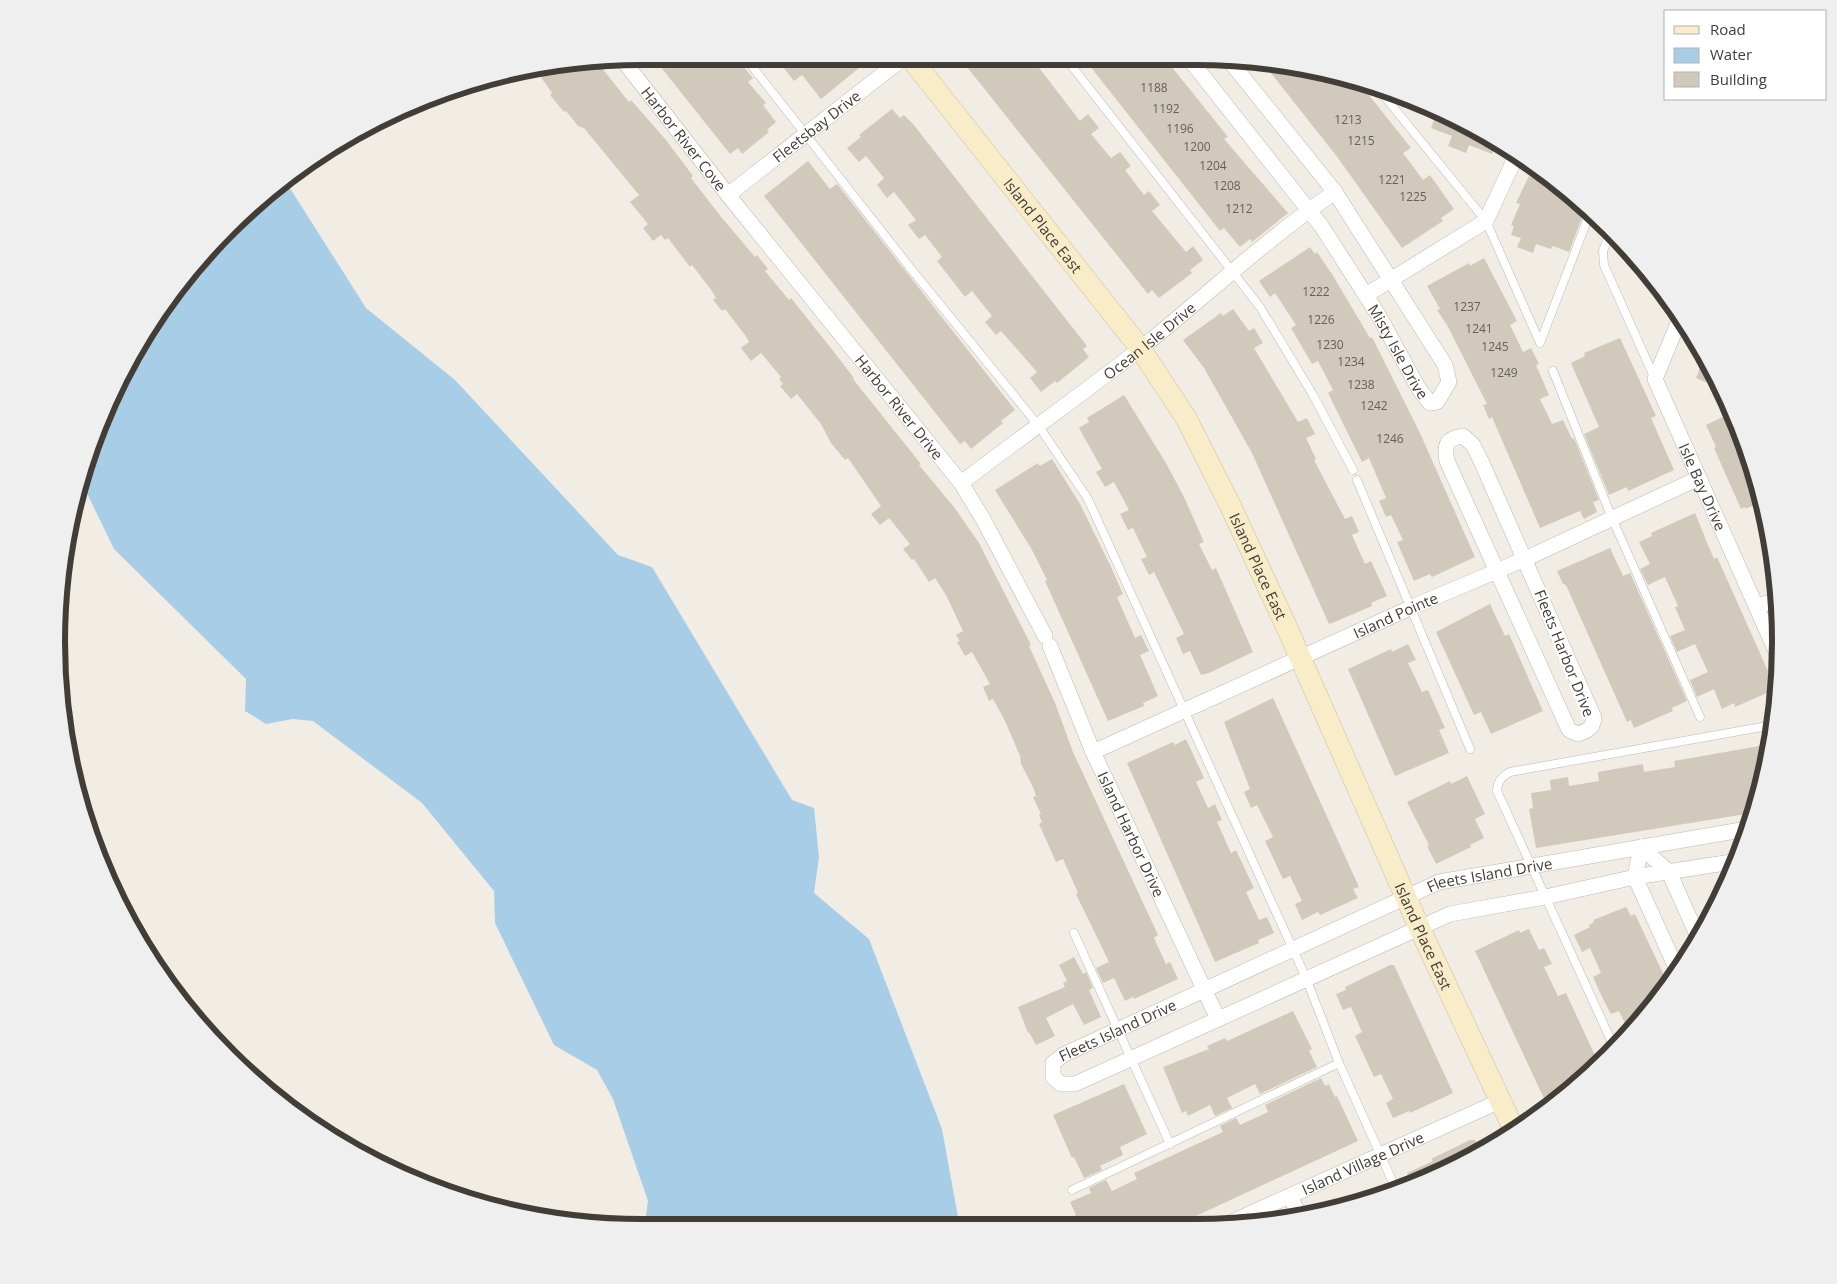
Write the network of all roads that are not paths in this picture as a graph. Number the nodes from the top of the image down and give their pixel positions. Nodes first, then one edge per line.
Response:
1 (627, 65) edge
2 (751, 65) edge
3 (897, 65) edge
4 (915, 65) edge
5 (1071, 65) edge
6 (1194, 65) edge
7 (1234, 66) edge
8 (1386, 98) edge
9 (806, 136) junction
10 (1514, 161) edge
11 (1335, 192) junction
12 (728, 195) junction
13 (1308, 210) junction
14 (1587, 220) edge
15 (1486, 221) junction
16 (1608, 239) edge
17 (1233, 270) junction
18 (1392, 279) junction
19 (1366, 296) junction
20 (1677, 325) edge
21 (1140, 348) junction
22 (1553, 371) dead end
23 (1655, 379) junction
24 (1038, 425) junction
25 (1353, 470) dead end
26 (1699, 478) junction
27 (1357, 480) dead end
28 (961, 483) junction
29 (1612, 518) junction
30 (1525, 559) junction
31 (1496, 571) junction
32 (1771, 603) edge
33 (1756, 605) junction
34 (1410, 608) junction
35 (1048, 641) joint
36 (1772, 642) edge
37 (1300, 657) junction
38 (1185, 711) junction
39 (1700, 716) dead end
40 (1766, 726) edge
41 (1470, 749) dead end
42 (1093, 752) junction
43 (1740, 830) edge
44 (1641, 847) junction
45 (1728, 863) edge
46 (1530, 865) junction
47 (1668, 872) junction
48 (1635, 877) junction
49 (1406, 897) junction
50 (1545, 897) junction
51 (1420, 927) junction
52 (1695, 931) edge
53 (1074, 933) dead end
54 (1292, 949) junction
55 (1674, 964) edge
56 (1306, 978) junction
57 (1205, 989) junction
58 (1218, 1019) junction
59 (1118, 1030) junction
60 (1611, 1041) edge
61 (1132, 1059) junction
62 (1339, 1063) junction
63 (1500, 1100) junction
64 (1512, 1125) edge
65 (1170, 1144) junction
66 (1381, 1155) junction
67 (1394, 1183) edge
68 (1072, 1190) dead end
69 (1290, 1196) junction
70 (1296, 1210) edge
71 (1243, 1217) edge

1 - 12 street, Harbor River Cove
2 - 9 lane
3 - 9 street, Fleetsbay Drive
4 - 21 street, Island Place East
5 - 17 lane
6 - 13 street, Misty Isle Drive
7 - 11 street, Misty Isle Drive
8 - 15 lane
9 - 12 street, Fleetsbay Drive
9 - 24 lane
10 - 15 street
11 - 13 street, Ocean Isle Drive
11 - 18 street, Misty Isle Drive
12 - 28 street, Harbor River Drive
13 - 17 street, Ocean Isle Drive
13 - 19 street, Misty Isle Drive
14 - 15 lane
15 - 18 street
16 - 23 lane
17 - 21 street, Ocean Isle Drive
17 - 25 lane
18 - 19 street
18 - 19 street, Misty Isle Drive
20 - 23 street
21 - 24 street, Ocean Isle Drive
21 - 37 street, Island Place East
22 - 29 lane
23 - 26 street, Isle Bay Drive
24 - 28 street, Ocean Isle Drive
24 - 38 lane
26 - 29 street, Island Pointe
26 - 33 street, Isle Bay Drive
27 - 34 lane
28 - 35 street, Harbor River Drive
29 - 30 street, Island Pointe
29 - 39 lane
30 - 31 street, Island Pointe
30 - 31 street, Fleets Harbor Drive
30 - 31 street, Fleets Harbor Drive
31 - 34 street, Island Pointe
32 - 33 street
33 - 36 street, Isle Bay Drive
34 - 37 street, Island Pointe
34 - 41 lane
35 - 42 street, Island Harbor Drive
37 - 38 street, Island Pointe
37 - 49 street, Island Place East
38 - 42 street, Island Pointe
38 - 54 lane
40 - 46 lane
42 - 57 street, Island Harbor Drive
43 - 44 street, Fleets Island Drive
44 - 46 street, Fleets Island Drive
44 - 47 street
44 - 48 street
45 - 47 street, Fleets Island Drive
46 - 49 street, Fleets Island Drive
46 - 50 lane
47 - 48 street, Fleets Island Drive
47 - 52 street
48 - 50 street, Fleets Island Drive
48 - 55 street
49 - 51 street, Island Place East
49 - 54 street, Fleets Island Drive
50 - 51 street, Fleets Island Drive
50 - 60 lane
51 - 56 street, Fleets Island Drive
51 - 63 street, Island Place East
53 - 59 lane
54 - 56 lane
54 - 57 street, Fleets Island Drive
56 - 58 street, Fleets Island Drive
56 - 62 lane
57 - 58 street, Island Harbor Drive
57 - 59 street, Fleets Island Drive
58 - 61 street, Fleets Island Drive
59 - 61 lane
59 - 61 street, Fleets Island Drive
61 - 65 lane
62 - 65 lane
62 - 66 lane
63 - 64 street, Island Place East
63 - 66 street, Island Village Drive
65 - 68 lane
66 - 67 lane
66 - 69 street, Island Village Drive
69 - 70 street
69 - 71 street, Island Village Drive

